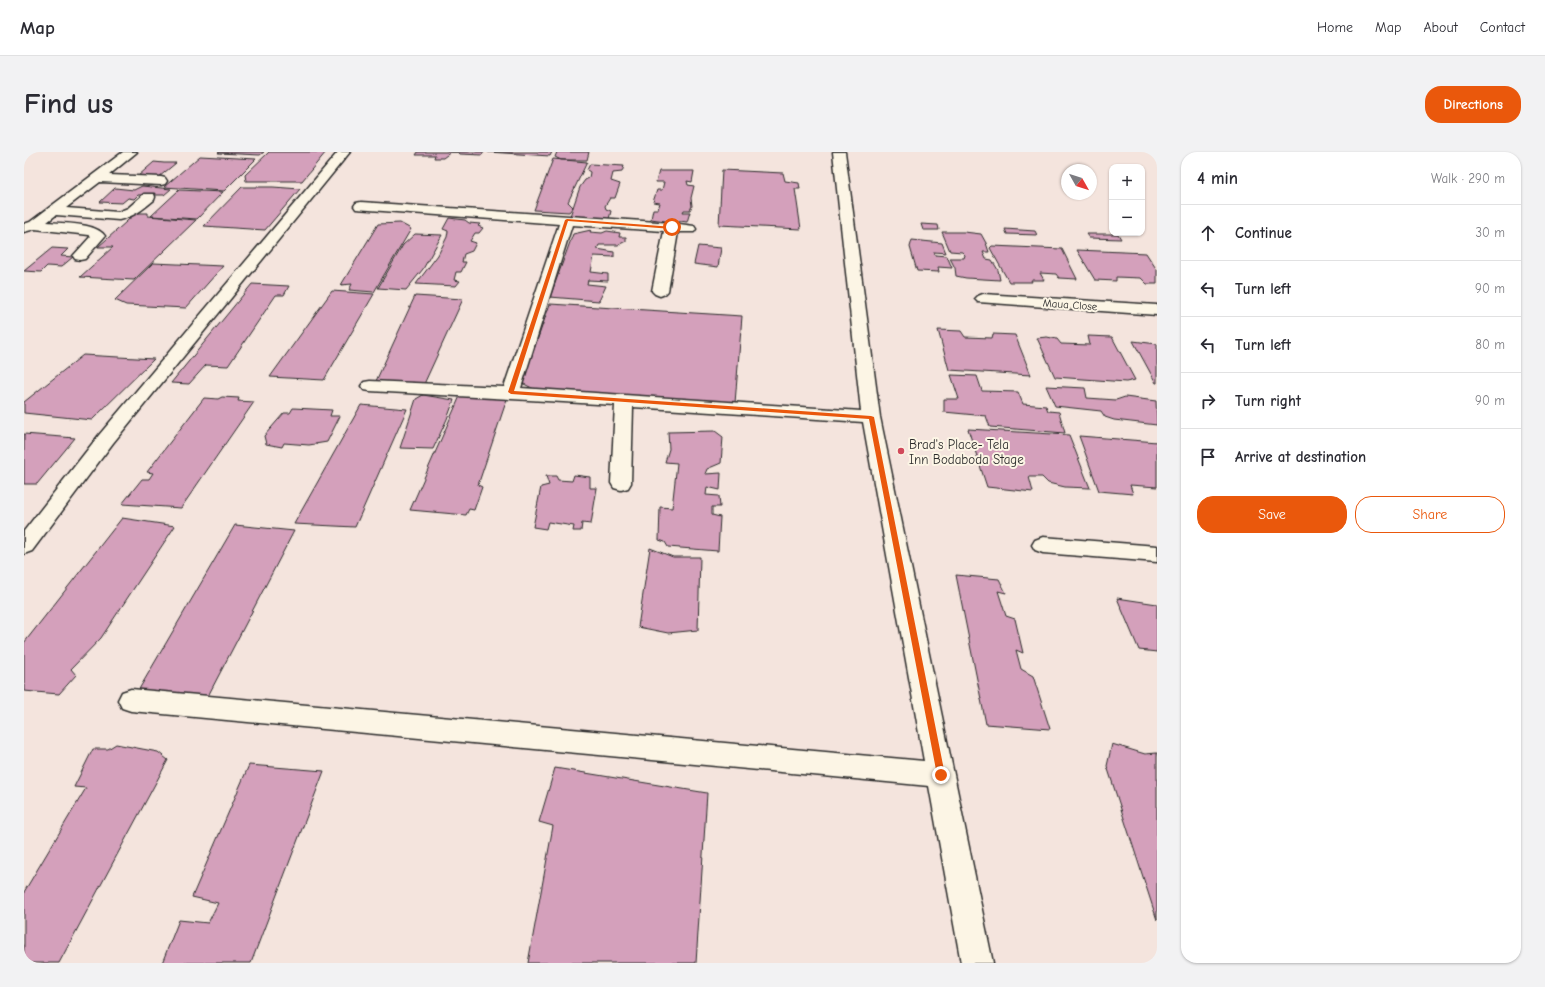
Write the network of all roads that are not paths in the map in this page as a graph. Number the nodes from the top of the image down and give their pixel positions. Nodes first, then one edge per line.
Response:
1 (131, 152) edge
2 (344, 152) edge
3 (839, 152) edge
4 (96, 178) junction
5 (161, 181) dead end
6 (149, 197) dead end
7 (361, 206) dead end
8 (54, 211) junction
9 (567, 220) junction
10 (29, 227) edge
11 (672, 227) junction
12 (689, 229) dead end
13 (80, 256) dead end
14 (660, 291) dead end
15 (983, 299) dead end
16 (1157, 310) edge
17 (370, 386) dead end
18 (511, 392) junction
19 (624, 400) junction
20 (871, 417) junction
21 (621, 483) dead end
22 (1043, 544) dead end
23 (24, 546) edge
24 (1157, 554) edge
25 (131, 700) dead end
26 (941, 775) junction
27 (977, 963) edge

1 - 4 street
2 - 23 street
3 - 20 street
4 - 5 street
4 - 8 street
6 - 8 street
7 - 9 street
8 - 10 street
9 - 11 street
9 - 18 street
10 - 13 street
11 - 12 street
11 - 14 street
15 - 16 street, Maua Close
17 - 18 street
18 - 19 street
19 - 20 street
19 - 21 street
20 - 26 street
22 - 24 street
25 - 26 street
26 - 27 street

